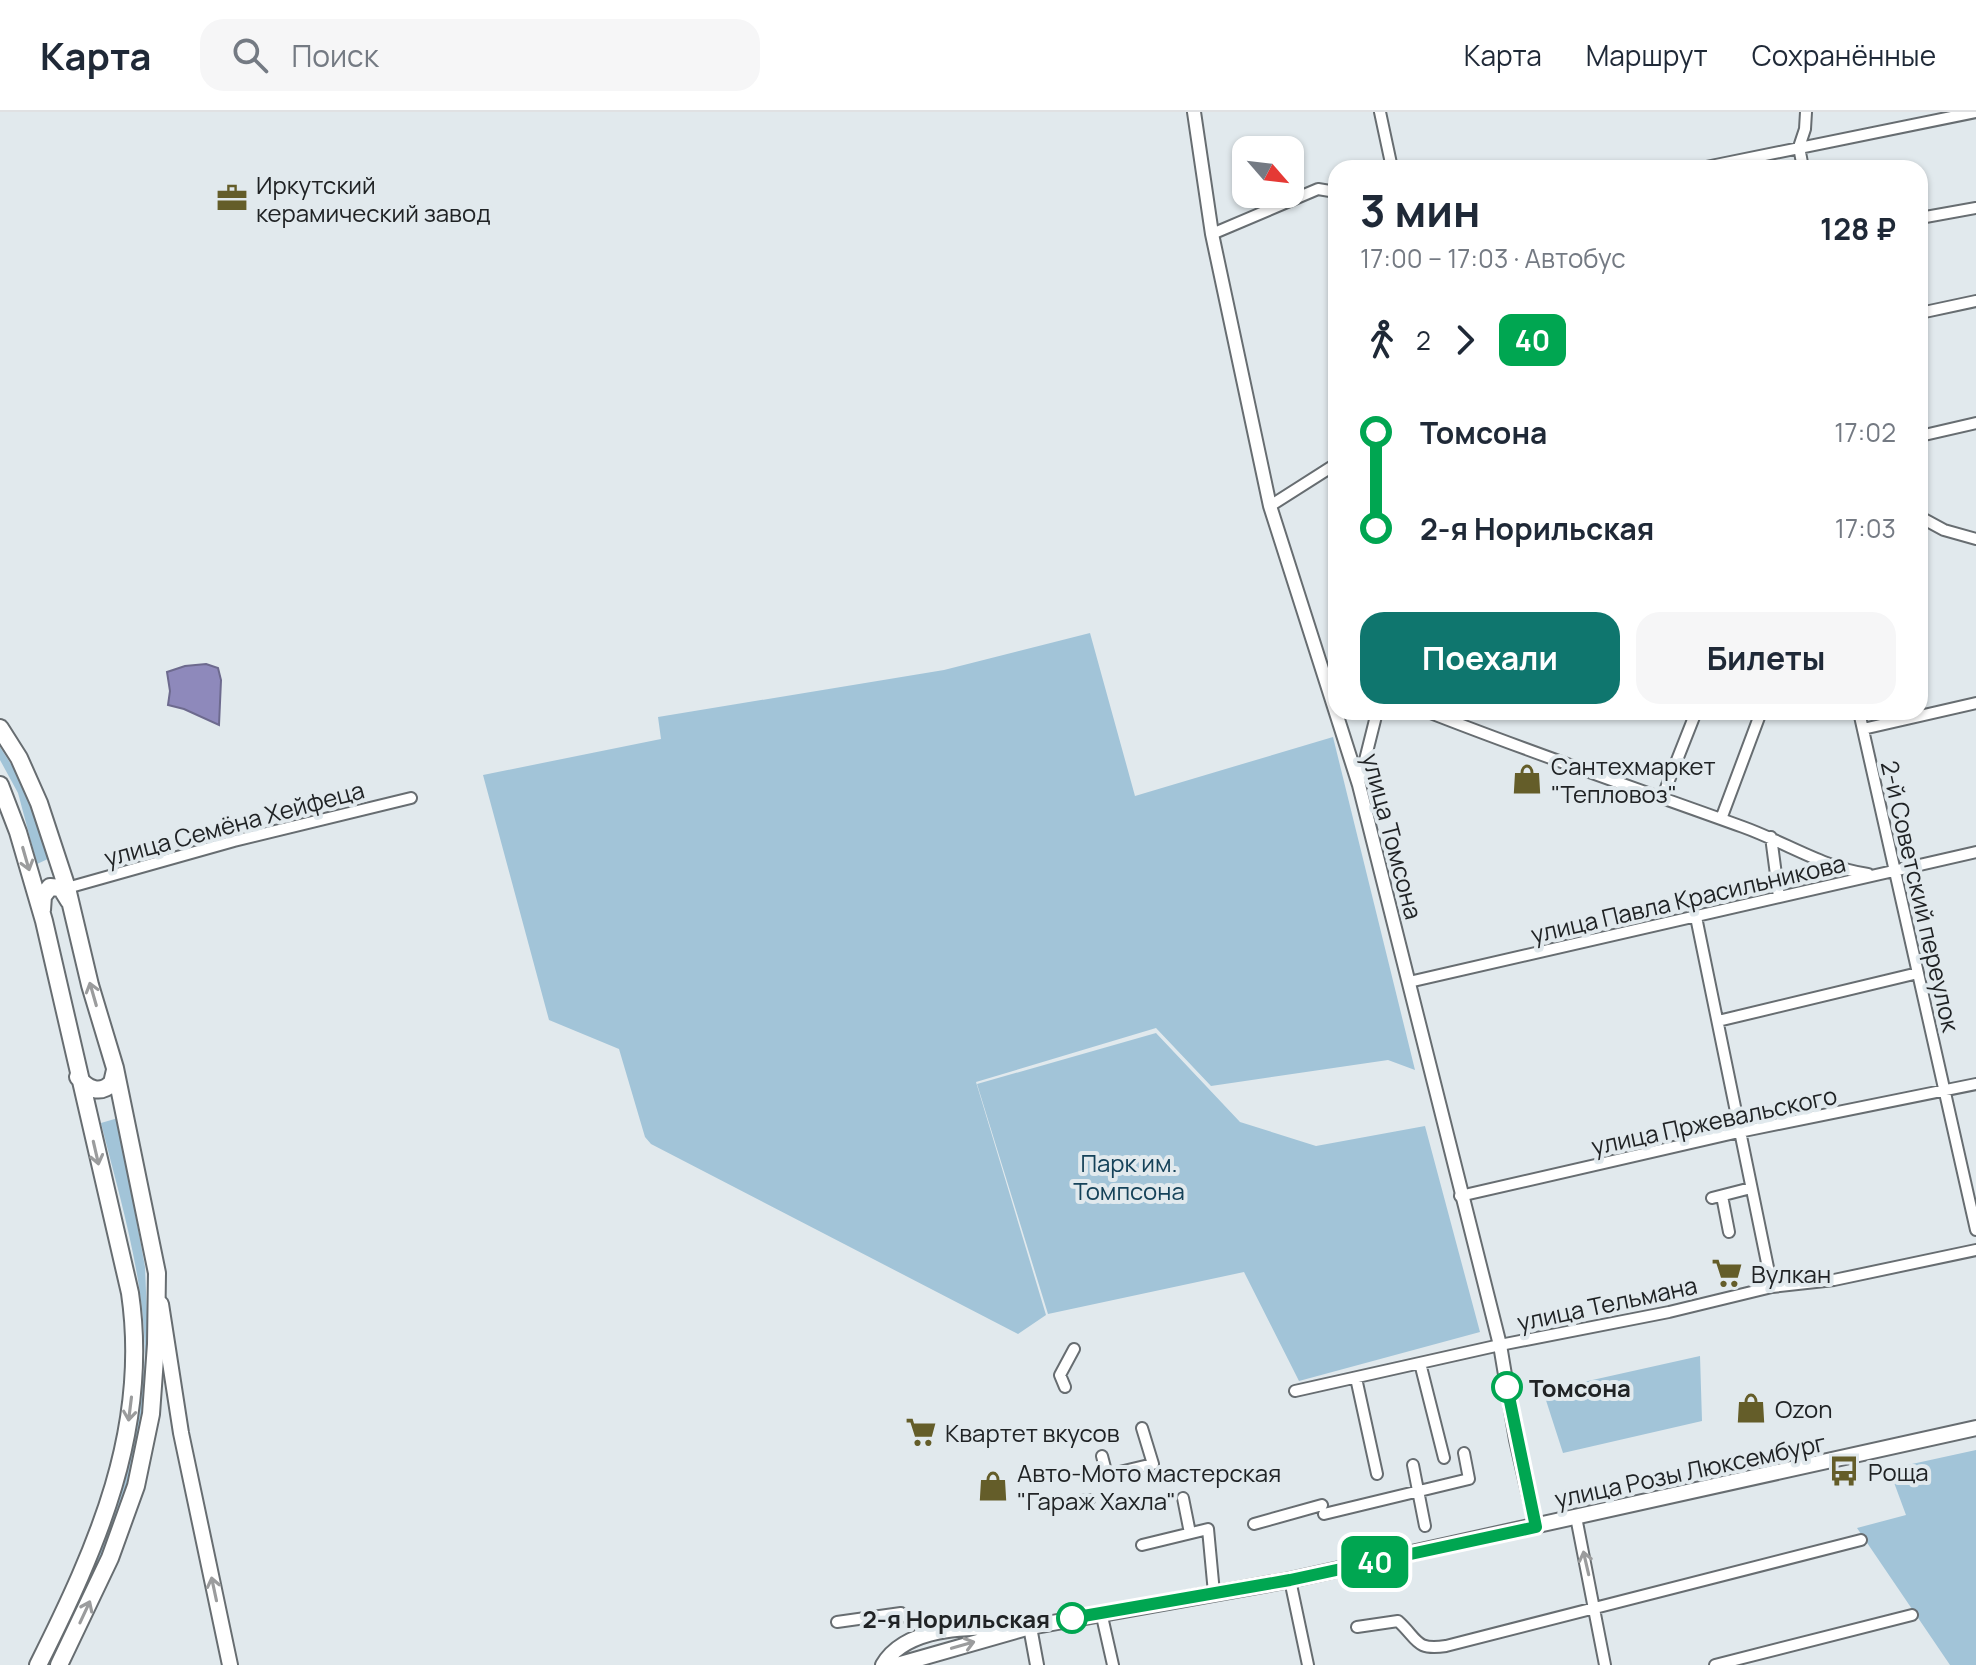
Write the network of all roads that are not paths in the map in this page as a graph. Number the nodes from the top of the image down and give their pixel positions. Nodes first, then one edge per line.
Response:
1 (1194, 112) edge
2 (1380, 112) edge
3 (1806, 112) edge
4 (1976, 112) edge
5 (1799, 147) junction
6 (1390, 160) edge
7 (1738, 160) edge
8 (1801, 160) edge
9 (1328, 191) edge
10 (1976, 208) edge
11 (1928, 217) edge
12 (1212, 234) junction
13 (1976, 301) edge
14 (1928, 311) edge
15 (1976, 423) edge
16 (1928, 434) edge
17 (1328, 469) edge
18 (1270, 506) junction
19 (1928, 521) edge
20 (1976, 539) edge
21 (1328, 688) edge
22 (1976, 703) edge
23 (1928, 714) edge
24 (1338, 720) edge
25 (1375, 720) edge
26 (1450, 720) edge
27 (1693, 720) edge
28 (1758, 720) edge
29 (1861, 720) edge
30 (1902, 720) edge
31 (0, 728) edge
32 (1863, 729) junction
33 (0, 785) edge
34 (1359, 785) junction
35 (411, 798) dead end
36 (1662, 798) junction
37 (1721, 819) junction
38 (1771, 837) junction
39 (1976, 852) edge
40 (1894, 871) junction
41 (1878, 875) junction
42 (67, 888) junction
43 (1779, 897) junction
44 (73, 910) junction
45 (1696, 917) junction
46 (44, 921) junction
47 (1918, 973) junction
48 (1409, 982) junction
49 (1718, 1021) junction
50 (115, 1068) junction
51 (78, 1077) junction
52 (1976, 1084) edge
53 (1946, 1091) junction
54 (1739, 1132) junction
55 (1751, 1188) junction
56 (1460, 1196) junction
57 (1976, 1230) edge
58 (1729, 1232) dead end
59 (1976, 1250) edge
60 (157, 1273) junction
61 (1772, 1287) junction
62 (1500, 1345) junction
63 (1074, 1349) dead end
64 (1420, 1363) junction
65 (1356, 1378) junction
66 (1065, 1387) dead end
67 (1295, 1391) dead end
68 (1142, 1428) dead end
69 (1976, 1428) edge
70 (1464, 1453) dead end
71 (1102, 1456) dead end
72 (1444, 1458) dead end
73 (1413, 1465) dead end
74 (1377, 1474) dead end
75 (1418, 1491) junction
76 (1183, 1498) dead end
77 (1089, 1500) dead end
78 (1054, 1505) dead end
79 (1576, 1517) junction
80 (1254, 1524) dead end
81 (1425, 1526) dead end
82 (1536, 1527) junction
83 (1190, 1533) junction
84 (1861, 1540) dead end
85 (1142, 1545) dead end
86 (1290, 1580) junction
87 (1214, 1593) junction
88 (1595, 1608) junction
89 (1101, 1612) junction
90 (1912, 1615) dead end
91 (837, 1622) dead end
92 (1030, 1627) junction
93 (1357, 1627) dead end
94 (931, 1635) junction
95 (38, 1665) edge
96 (59, 1665) edge
97 (230, 1665) edge
98 (883, 1665) edge
99 (897, 1665) edge
100 (1037, 1665) edge
101 (1113, 1665) edge
102 (1308, 1665) edge
103 (1605, 1665) edge
104 (1715, 1665) edge

1 - 12 street, улица Томсона
2 - 6 street
3 - 5 street
4 - 5 street
5 - 7 street
5 - 8 street
9 - 12 street
10 - 11 street
12 - 18 street, улица Томсона
13 - 14 street
15 - 16 street
17 - 18 street
18 - 21 street, улица Томсона
19 - 20 street
22 - 23 street
24 - 34 street, улица Томсона
25 - 34 street
26 - 36 street
27 - 36 street
28 - 37 street
29 - 32 street, 2-й Советский переулок
30 - 32 street
31 - 42 main road
32 - 40 street, 2-й Советский переулок
33 -> 46 main road
34 - 48 street, улица Томсона
35 - 42 street, улица Семёна Хейфеца
36 - 37 street
37 - 38 street
38 - 41 street
38 - 43 street
39 - 40 street, улица Павла Красильникова
40 - 41 street, улица Павла Красильникова
40 - 47 street, 2-й Советский переулок
41 - 43 street, улица Павла Красильникова
42 - 44 main road
43 - 45 street, улица Павла Красильникова
44 - 46 main road
50 -> 44 main road
45 - 48 street, улица Павла Красильникова
45 - 49 street
46 - 51 main road
47 - 49 street
47 - 53 street, 2-й Советский переулок
48 - 56 street, улица Томсона
49 - 54 street
50 - 51 main road
50 - 60 main road
51 -> 95 main road
52 - 53 street, улица Пржевальского
53 - 54 street, улица Пржевальского
53 - 57 street, 2-й Советский переулок
54 - 55 street
54 - 56 street, улица Пржевальского
55 - 58 street
55 - 61 street
56 - 62 street, улица Томсона
59 - 61 street, улица Тельмана
96 -> 60 main road
97 -> 60 main road
61 - 62 street, улица Тельмана
62 - 64 street, улица Тельмана
62 - 82 street, улица Томсона
63 - 66 street
64 - 65 street, улица Тельмана
64 - 72 street
65 - 67 street, улица Тельмана
65 - 74 street
68 - 71 street
69 - 79 main road, улица Розы Люксембург
70 - 75 street
73 - 75 street
75 - 80 street
75 - 81 street
76 - 83 street
77 - 78 street
79 - 82 main road, улица Розы Люксембург
88 -> 79 street
82 - 86 main road, улица Розы Люксембург
83 - 85 street
83 - 87 street
84 - 88 street
86 - 87 main road, улица Розы Люксембург
86 - 102 street
87 - 89 main road, улица Розы Люксембург
88 - 93 street
88 - 103 street
89 - 92 main road, улица Розы Люксембург
89 - 101 street
90 - 104 street
91 - 94 street
92 - 94 main road
99 -> 92 main road, улица Розы Люксембург
92 - 100 street
94 - 98 main road

